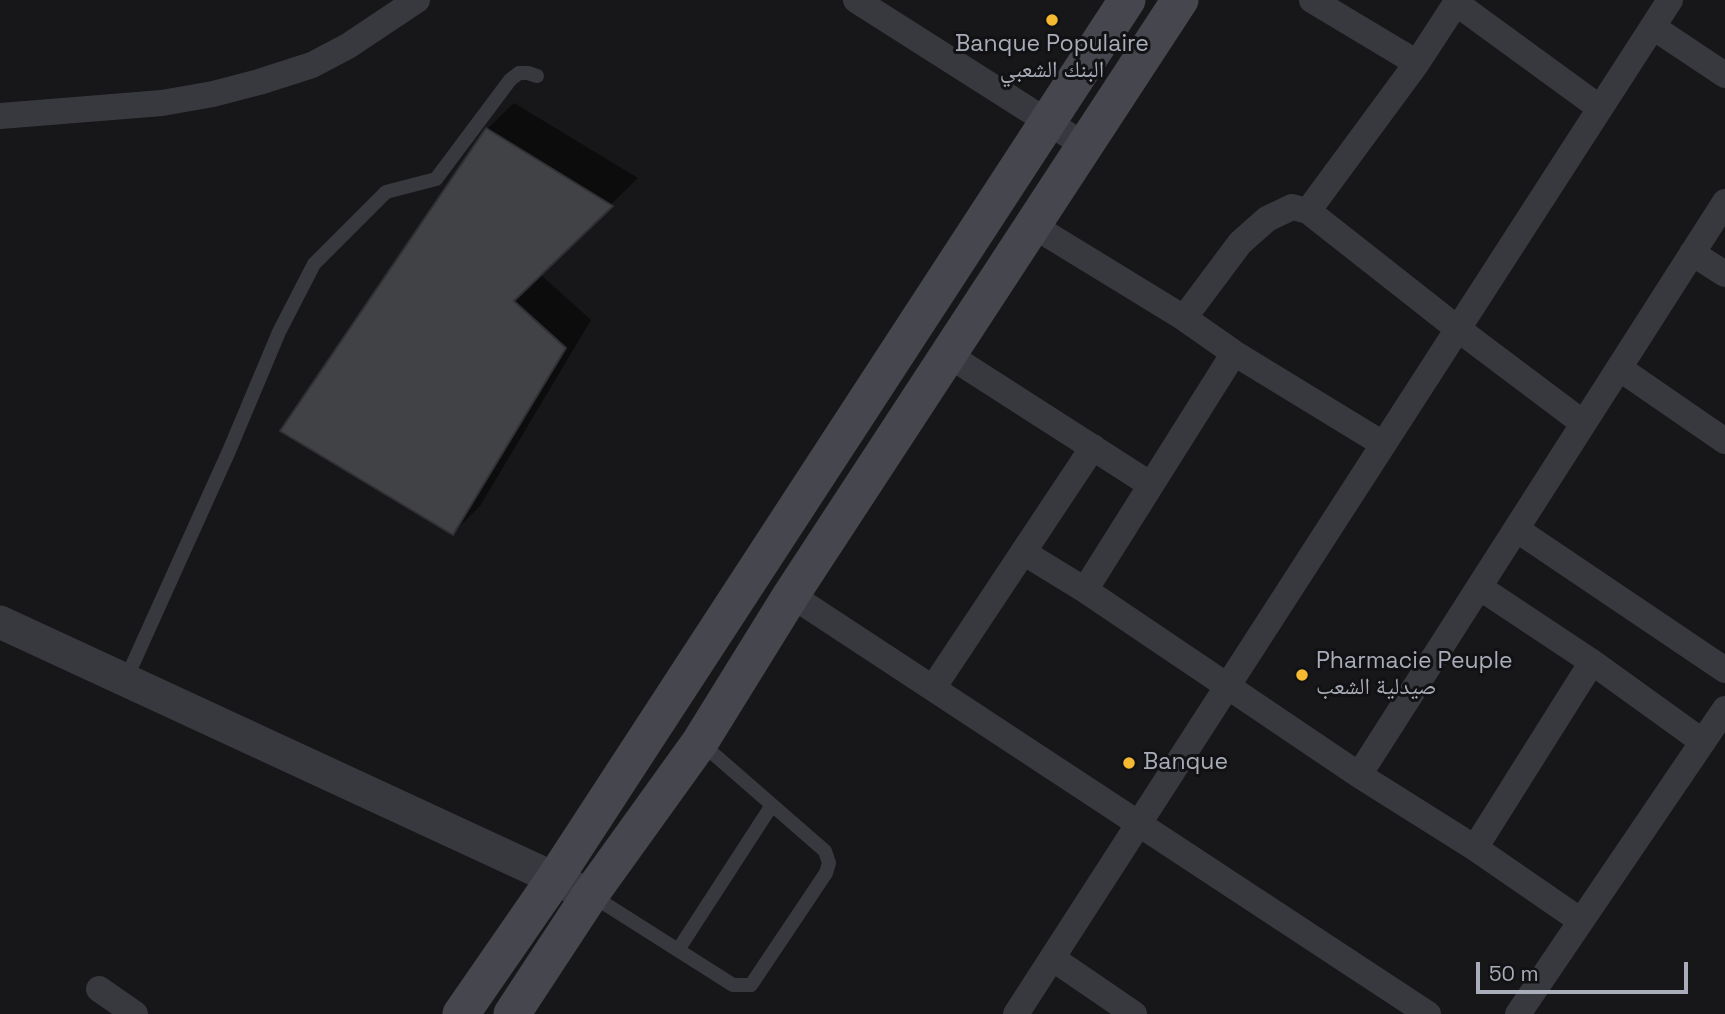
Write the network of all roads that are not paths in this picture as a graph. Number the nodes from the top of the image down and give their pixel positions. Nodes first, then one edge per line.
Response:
1 (417, 0) edge
2 (856, 0) edge
3 (1127, 0) edge
4 (1181, 0) edge
5 (1311, 0) edge
6 (1670, 0) edge
7 (1457, 2) edge
8 (1653, 27) junction
9 (1417, 62) junction
10 (1725, 75) edge
11 (537, 76) dead end
12 (1600, 108) junction
13 (0, 116) edge
14 (1046, 123) junction
15 (1084, 145) junction
16 (1725, 202) edge
17 (1308, 211) junction
18 (1032, 225) junction
19 (1692, 253) junction
20 (1725, 274) edge
21 (1184, 318) junction
22 (1458, 329) junction
23 (1234, 353) junction
24 (950, 356) junction
25 (1619, 368) junction
26 (1583, 423) junction
27 (1725, 441) edge
28 (1384, 444) junction
29 (1093, 447) junction
30 (1151, 485) junction
31 (800, 504) junction
32 (837, 526) junction
33 (1516, 529) junction
34 (1023, 552) junction
35 (1479, 587) junction
36 (1085, 590) junction
37 (791, 595) junction
38 (0, 622) edge
39 (721, 623) junction
40 (760, 646) junction
41 (1592, 662) junction
42 (1725, 670) edge
43 (127, 679) junction
44 (1227, 687) junction
45 (933, 688) junction
46 (1725, 709) edge
47 (699, 742) junction
48 (1703, 742) junction
49 (1359, 775) junction
50 (772, 805) junction
51 (1138, 824) junction
52 (1475, 848) junction
53 (555, 878) junction
54 (590, 895) junction
55 (1581, 921) junction
56 (678, 950) junction
57 (1052, 958) junction
58 (99, 989) dead end
59 (135, 1014) edge
60 (461, 1014) edge
61 (512, 1014) edge
62 (1016, 1014) edge
63 (1134, 1014) edge
64 (1428, 1014) edge
65 (1518, 1014) edge

1 - 13 street
2 - 14 street
3 - 14 main road
4 - 15 main road
5 - 9 street
6 - 8 street
7 - 9 street
7 - 12 street
8 - 10 street
8 - 12 street
9 - 17 street
11 - 43 lane
12 - 22 street
14 - 15 street
14 - 31 main road
15 - 18 main road
16 - 19 street
17 - 21 street
17 - 22 street
18 - 21 street
18 - 24 main road
19 - 20 street
19 - 25 street
21 - 23 street
22 - 26 street
22 - 28 street
23 - 28 street
23 - 30 street
24 - 29 street
24 - 32 main road
25 - 26 street
25 - 27 street
26 - 33 street
28 - 44 street
29 - 30 street
29 - 34 street
30 - 36 street
31 - 32 main road
31 - 39 main road
32 - 37 main road
33 - 35 street
33 - 42 street
34 - 36 street
34 - 45 street
35 - 41 street
35 - 49 street
36 - 44 street
37 - 40 main road
37 - 45 street
38 - 43 street
39 - 40 main road
39 - 53 main road
40 - 47 main road
41 - 48 street
41 - 52 street
43 - 53 street
44 - 49 street
44 - 51 street
45 - 51 street
46 - 48 street
47 - 50 lane
47 - 54 main road
48 - 55 street
49 - 52 street
50 - 56 lane
50 - 56 lane
51 - 57 street
51 - 64 street
52 - 55 street
53 - 54 street
53 - 60 main road
54 - 56 lane
54 - 61 main road
55 - 65 street
57 - 62 street
57 - 63 street
58 - 59 street

